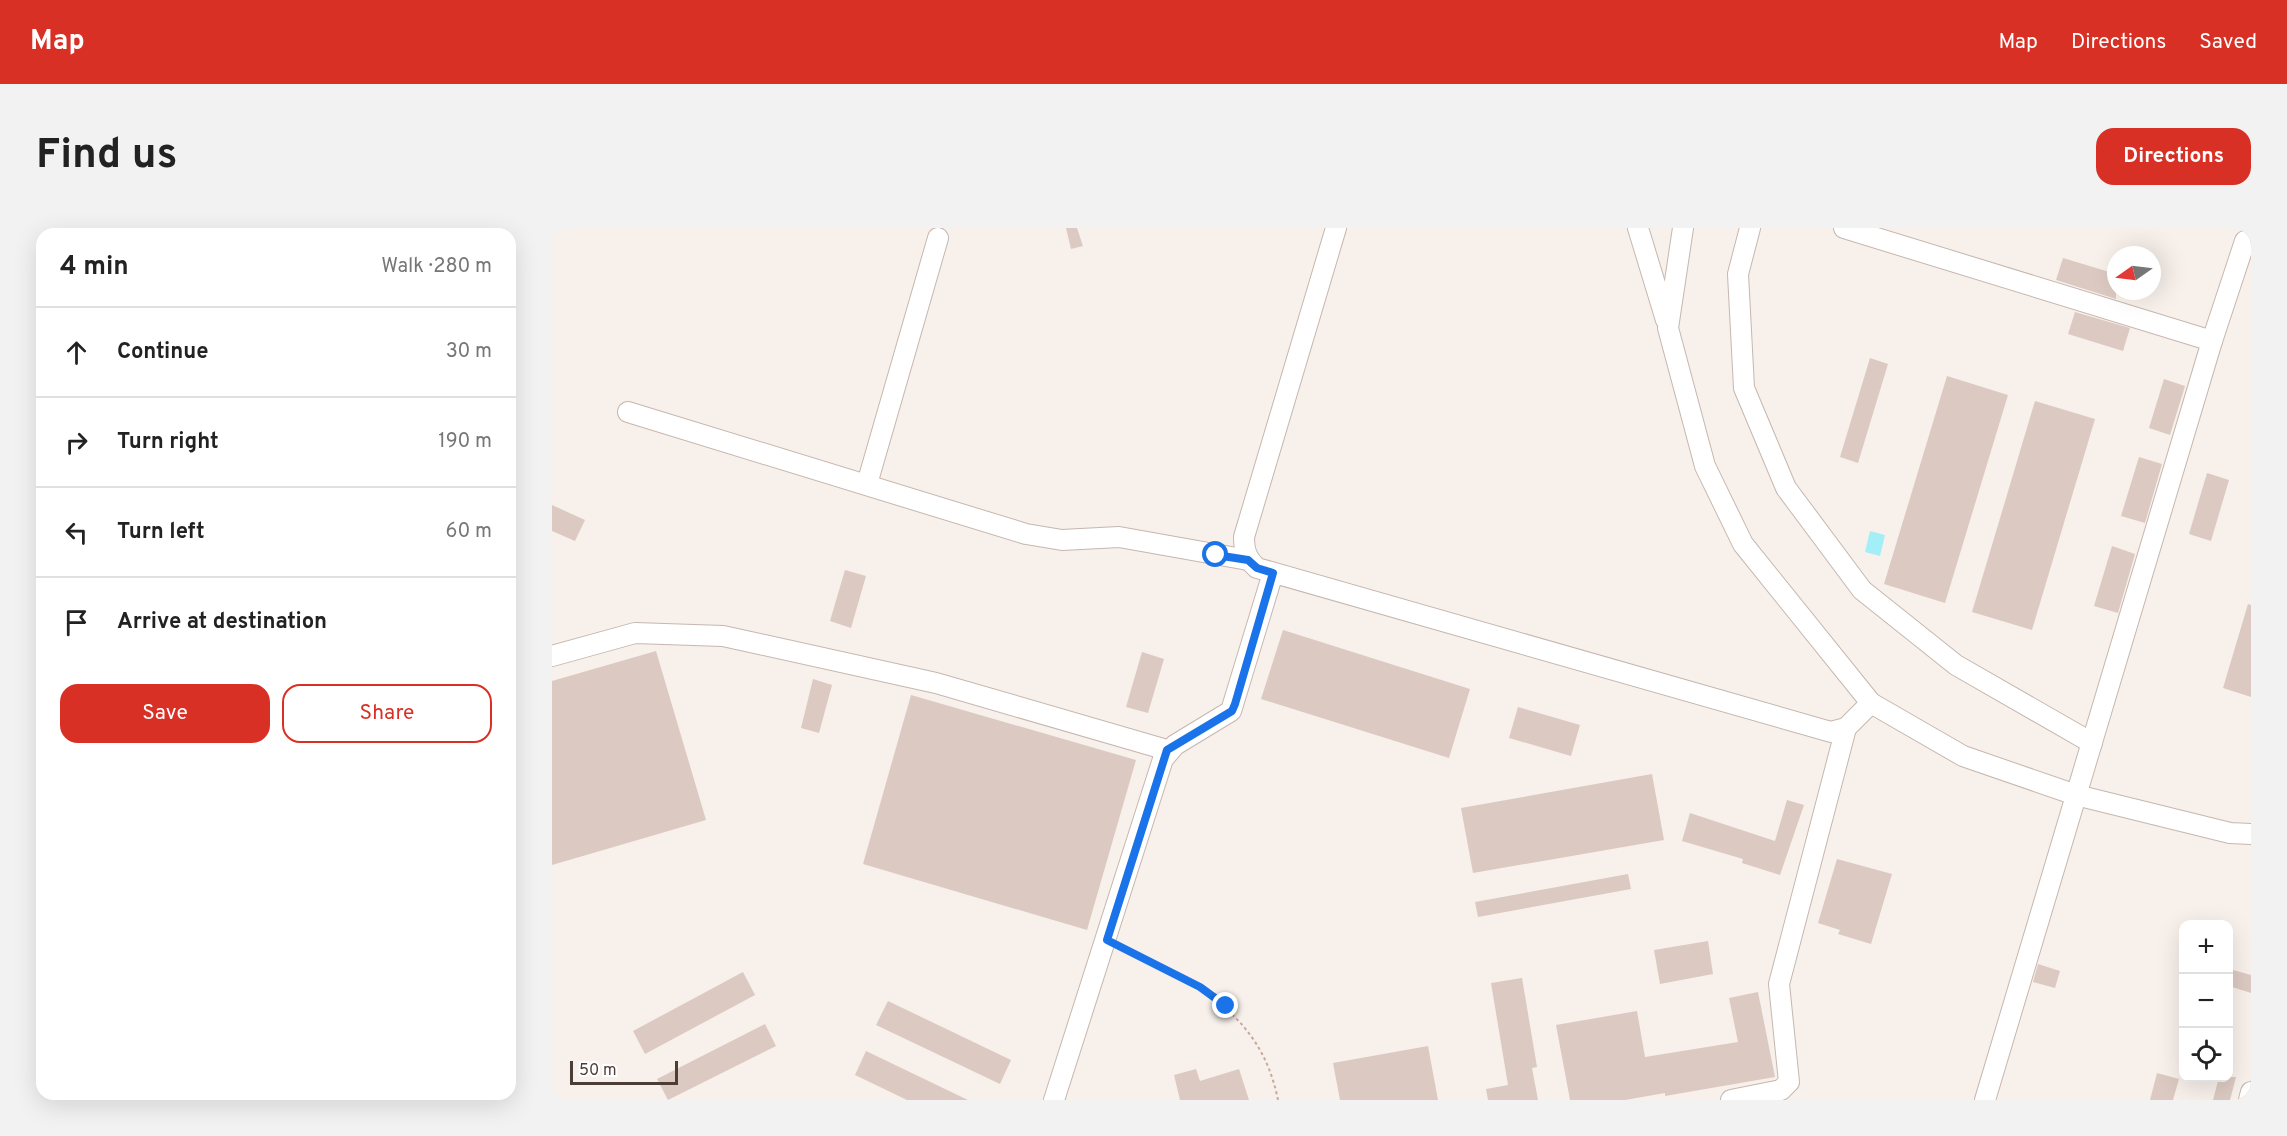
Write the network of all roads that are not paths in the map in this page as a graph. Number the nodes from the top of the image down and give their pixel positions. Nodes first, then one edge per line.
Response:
1 (1336, 228) edge
2 (1638, 228) edge
3 (1683, 228) edge
4 (1750, 228) edge
5 (1844, 228) edge
6 (938, 238) dead end
7 (2246, 241) dead end
8 (1668, 328) junction
9 (2212, 341) junction
10 (628, 412) dead end
11 (867, 484) junction
12 (1248, 560) junction
13 (1273, 573) junction
14 (552, 656) edge
15 (1871, 703) junction
16 (1846, 728) junction
17 (2092, 743) junction
18 (1167, 750) junction
19 (2076, 795) junction
20 (2251, 834) edge
21 (2251, 1092) edge
22 (1054, 1100) edge
23 (1731, 1100) edge
24 (1986, 1100) edge
25 (2248, 1100) edge

1 - 12 street
2 - 8 street
3 - 8 street
4 - 17 street
5 - 9 street
6 - 11 street
7 - 9 street
8 - 15 street
9 - 17 street
10 - 11 street
11 - 12 street
12 - 13 street
13 - 16 street
13 - 18 street
14 - 18 street
15 - 16 street
15 - 19 street
16 - 23 street
17 - 19 street
18 - 22 street
19 - 20 street
19 - 24 street
21 - 25 street

